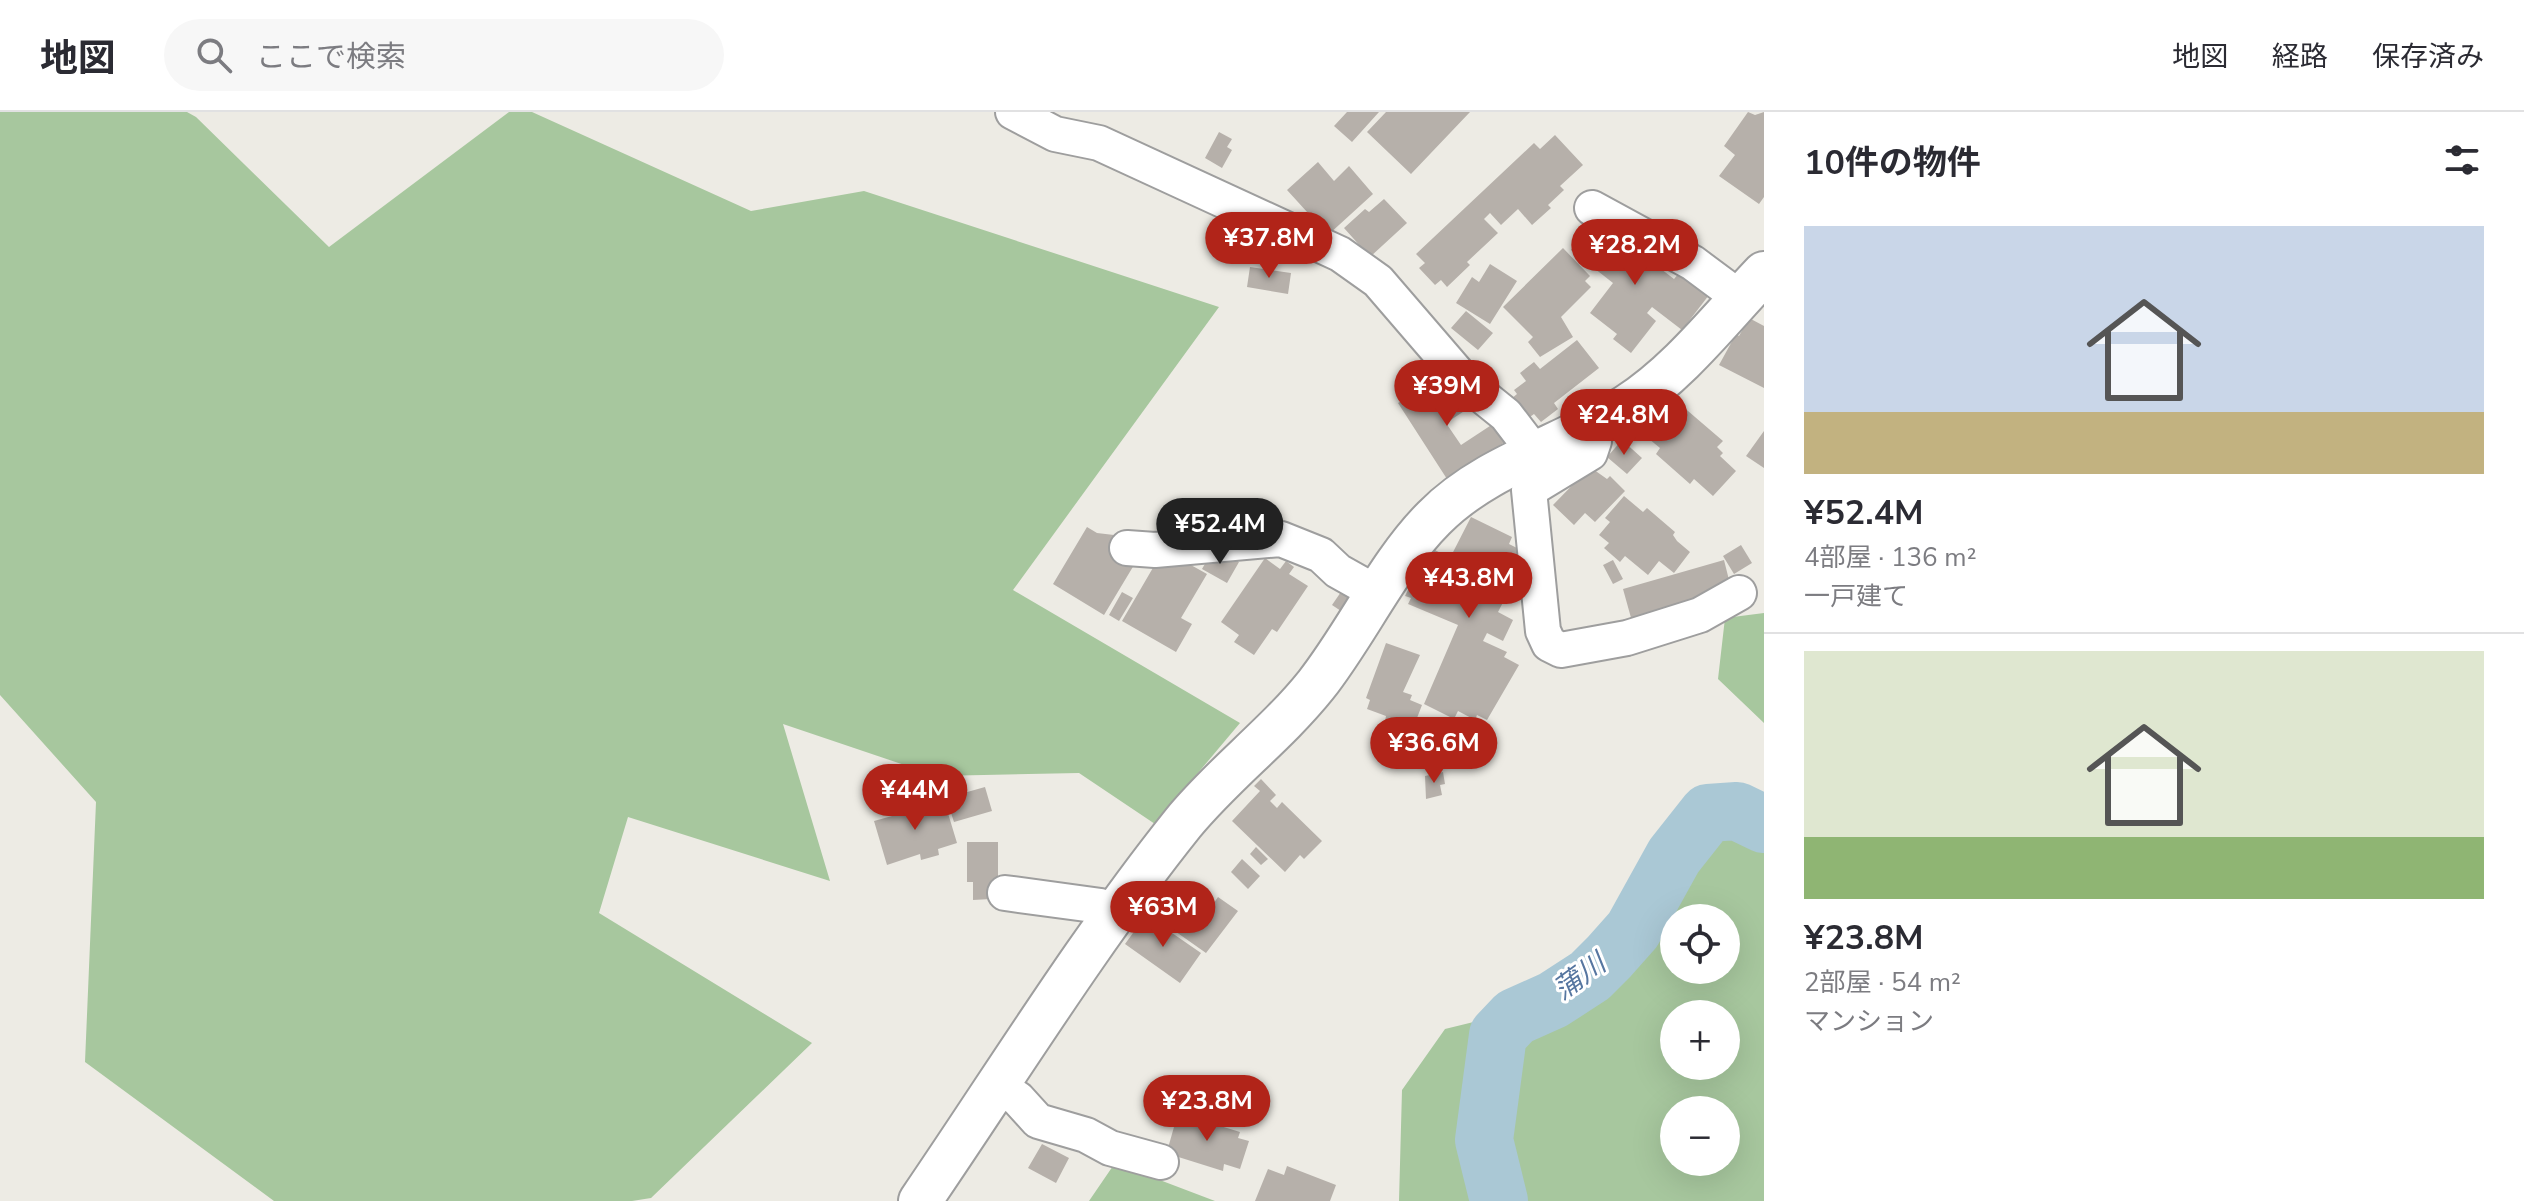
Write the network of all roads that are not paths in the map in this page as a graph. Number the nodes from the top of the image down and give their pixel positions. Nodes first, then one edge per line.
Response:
1 (1013, 112) edge
2 (1592, 208) dead end
3 (1752, 285) edge
4 (1588, 427) junction
5 (1535, 453) junction
6 (1127, 548) dead end
7 (1739, 593) dead end
8 (1379, 594) junction
9 (1005, 893) dead end
10 (1115, 915) junction
11 (999, 1086) junction
12 (1161, 1162) dead end
13 (920, 1201) edge

1 - 5 street
2 - 3 street
3 - 4 street
4 - 5 street
4 - 7 street
5 - 8 street
6 - 8 street
8 - 10 street
9 - 10 street
10 - 11 street
11 - 12 street
11 - 13 street

